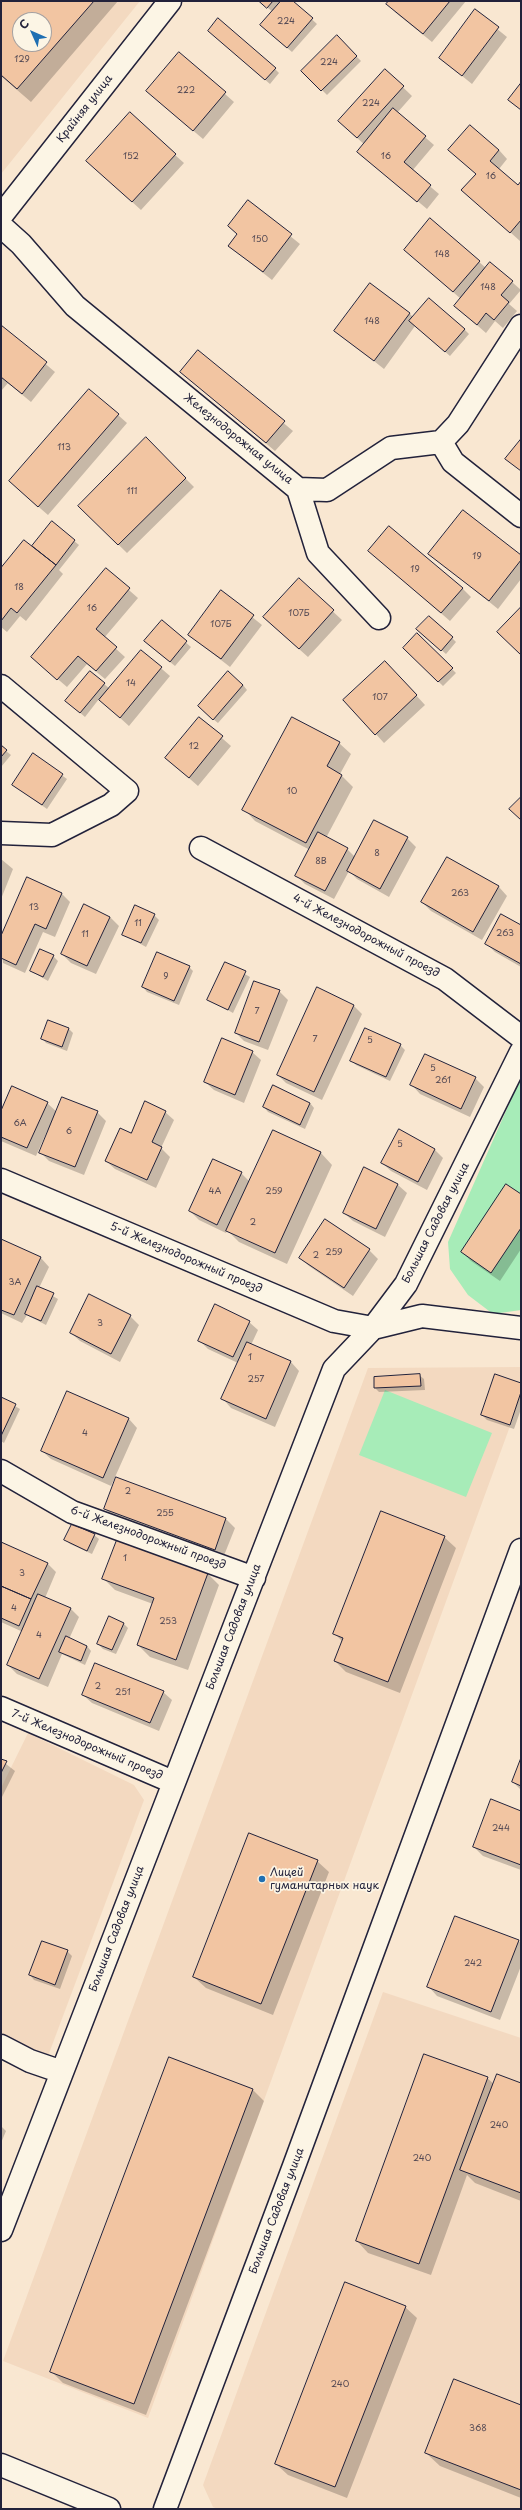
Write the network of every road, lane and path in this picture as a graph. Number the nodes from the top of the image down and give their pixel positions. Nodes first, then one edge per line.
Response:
1 (170, 1) edge
2 (1, 216) edge
3 (1, 226) edge
4 (521, 326) edge
5 (441, 442) junction
6 (298, 489) junction
7 (521, 516) edge
8 (379, 618) dead end
9 (1, 686) edge
10 (1, 833) edge
11 (201, 848) dead end
12 (521, 1037) edge
13 (521, 1052) edge
14 (1, 1180) edge
15 (373, 1328) junction
16 (521, 1328) edge
17 (1, 1472) edge
18 (521, 1550) edge
19 (254, 1578) junction
20 (1, 1708) edge
21 (174, 1782) junction
22 (1, 2046) edge
23 (62, 2072) junction
24 (1, 2230) edge
25 (1, 2465) edge
26 (109, 2509) edge
27 (165, 2509) edge

1 - 2 street, Крайняя улица
3 - 6 street, Железнодорожная улица
4 - 5 street
5 - 6 street, Железнодорожная улица
5 - 7 street
6 - 8 street
9 - 10 street
11 - 12 street, 4-й Железнодорожный проезд
13 - 15 street, Большая Садовая улица
14 - 15 street, 5-й Железнодорожный проезд
15 - 16 street
15 - 19 street, Большая Садовая улица
17 - 19 street, 6-й Железнодорожный проезд
18 - 27 street, Большая Садовая улица
19 - 21 street, Большая Садовая улица
20 - 21 street, 7-й Железнодорожный проезд
21 - 23 street, Большая Садовая улица
22 - 23 street
23 - 24 street, Большая Садовая улица
25 - 26 street

